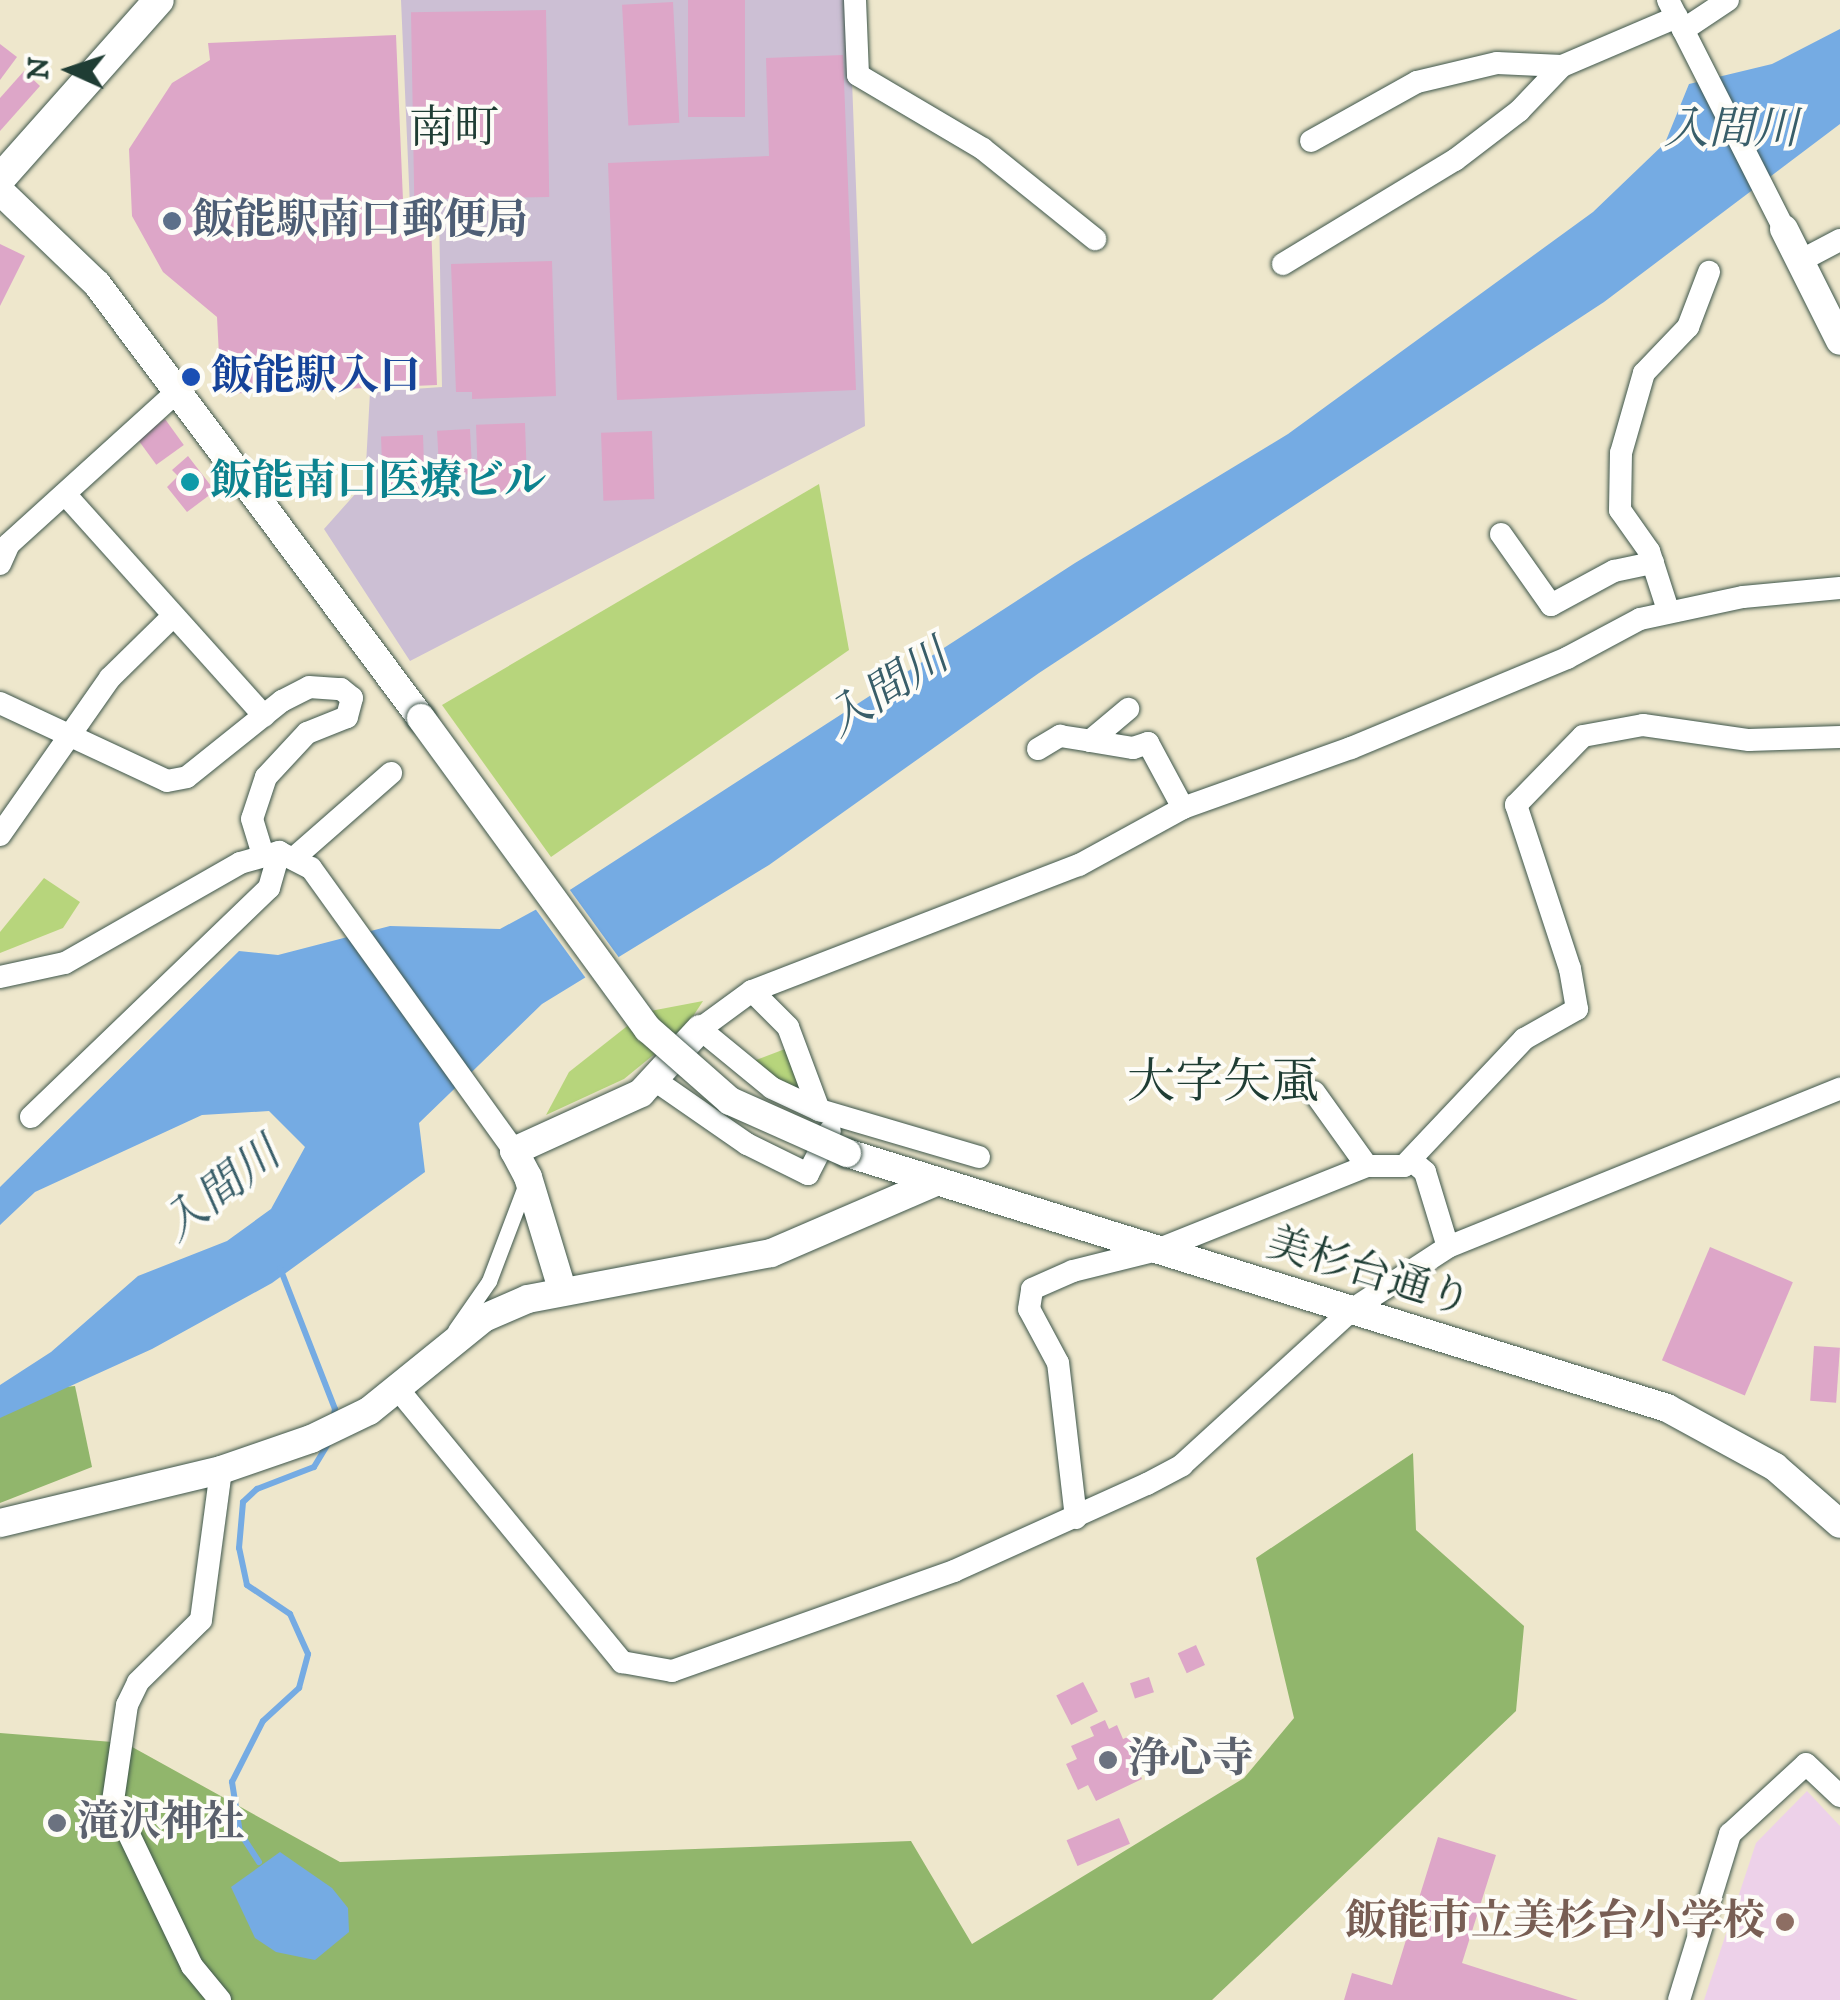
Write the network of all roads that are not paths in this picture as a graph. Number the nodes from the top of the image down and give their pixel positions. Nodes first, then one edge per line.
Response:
1 (159, 0) edge
2 (855, 0) edge
3 (1728, 0) edge
4 (1679, 22) edge
5 (1562, 66) junction
6 (1311, 141) dead end
7 (0, 179) edge
8 (0, 192) edge
9 (1784, 230) joint
10 (1094, 239) dead end
11 (1840, 240) edge
12 (1800, 261) junction
13 (1283, 264) dead end
14 (1709, 272) dead end
15 (1840, 342) edge
16 (179, 390) junction
17 (66, 494) junction
18 (1501, 534) dead end
19 (1653, 563) junction
20 (0, 564) edge
21 (1840, 588) edge
22 (1668, 610) junction
23 (172, 617) junction
24 (0, 703) edge
25 (1128, 708) dead end
26 (264, 716) junction
27 (1840, 737) edge
28 (71, 740) junction
29 (1090, 741) junction
30 (1038, 748) dead end
31 (391, 772) dead end
32 (1183, 808) junction
33 (0, 835) edge
34 (287, 858) junction
35 (0, 977) edge
36 (752, 991) junction
37 (700, 1029) junction
38 (656, 1081) junction
39 (1840, 1088) edge
40 (1314, 1092) dead end
41 (828, 1114) junction
42 (31, 1117) dead end
43 (514, 1152) junction
44 (979, 1156) dead end
45 (1412, 1162) junction
46 (1368, 1166) junction
47 (528, 1177) junction
48 (936, 1182) junction
49 (1448, 1246) junction
50 (1158, 1250) junction
51 (562, 1289) junction
52 (1353, 1309) junction
53 (448, 1341) junction
54 (397, 1388) junction
55 (221, 1470) junction
56 (1076, 1518) junction
57 (0, 1523) edge
58 (1840, 1524) edge
59 (1840, 1796) edge
60 (220, 2000) edge
61 (1680, 2000) edge

1 - 7 main road
2 - 10 street
3 - 4 street
4 - 5 street
4 - 9 street
5 - 6 street
5 - 13 street
8 - 16 street, 美杉台通り
9 - 12 street
11 - 12 street
12 - 15 street
14 - 19 street
16 - 17 street
16 - 48 street, 美杉台通り, bridge
17 - 20 street
17 - 23 street
18 - 19 street
19 - 22 street
21 - 22 street
22 - 32 street
23 - 26 street
23 - 28 street
24 - 28 street
25 - 29 street
26 - 28 street
26 - 34 street
27 - 45 street
28 - 33 street
29 - 30 street
29 - 32 street
31 - 34 street
32 - 36 street
34 - 35 street
34 - 42 street
34 - 43 street
36 - 37 street
36 - 41 street
37 - 38 street
37 - 41 street
38 - 41 street
38 - 43 street
39 - 49 street
40 - 46 street
41 - 44 street
43 - 47 street
45 - 46 street
45 - 49 street
46 - 50 street
47 - 51 street
47 - 53 street
48 - 50 street, 美杉台通り
48 - 51 street
49 - 52 street
50 - 52 street, 美杉台通り
50 - 56 street
51 - 53 street
52 - 56 street
52 - 58 street, 美杉台通り
53 - 54 street
54 - 55 street
54 - 56 street
55 - 57 street
55 - 60 street
59 - 61 street

